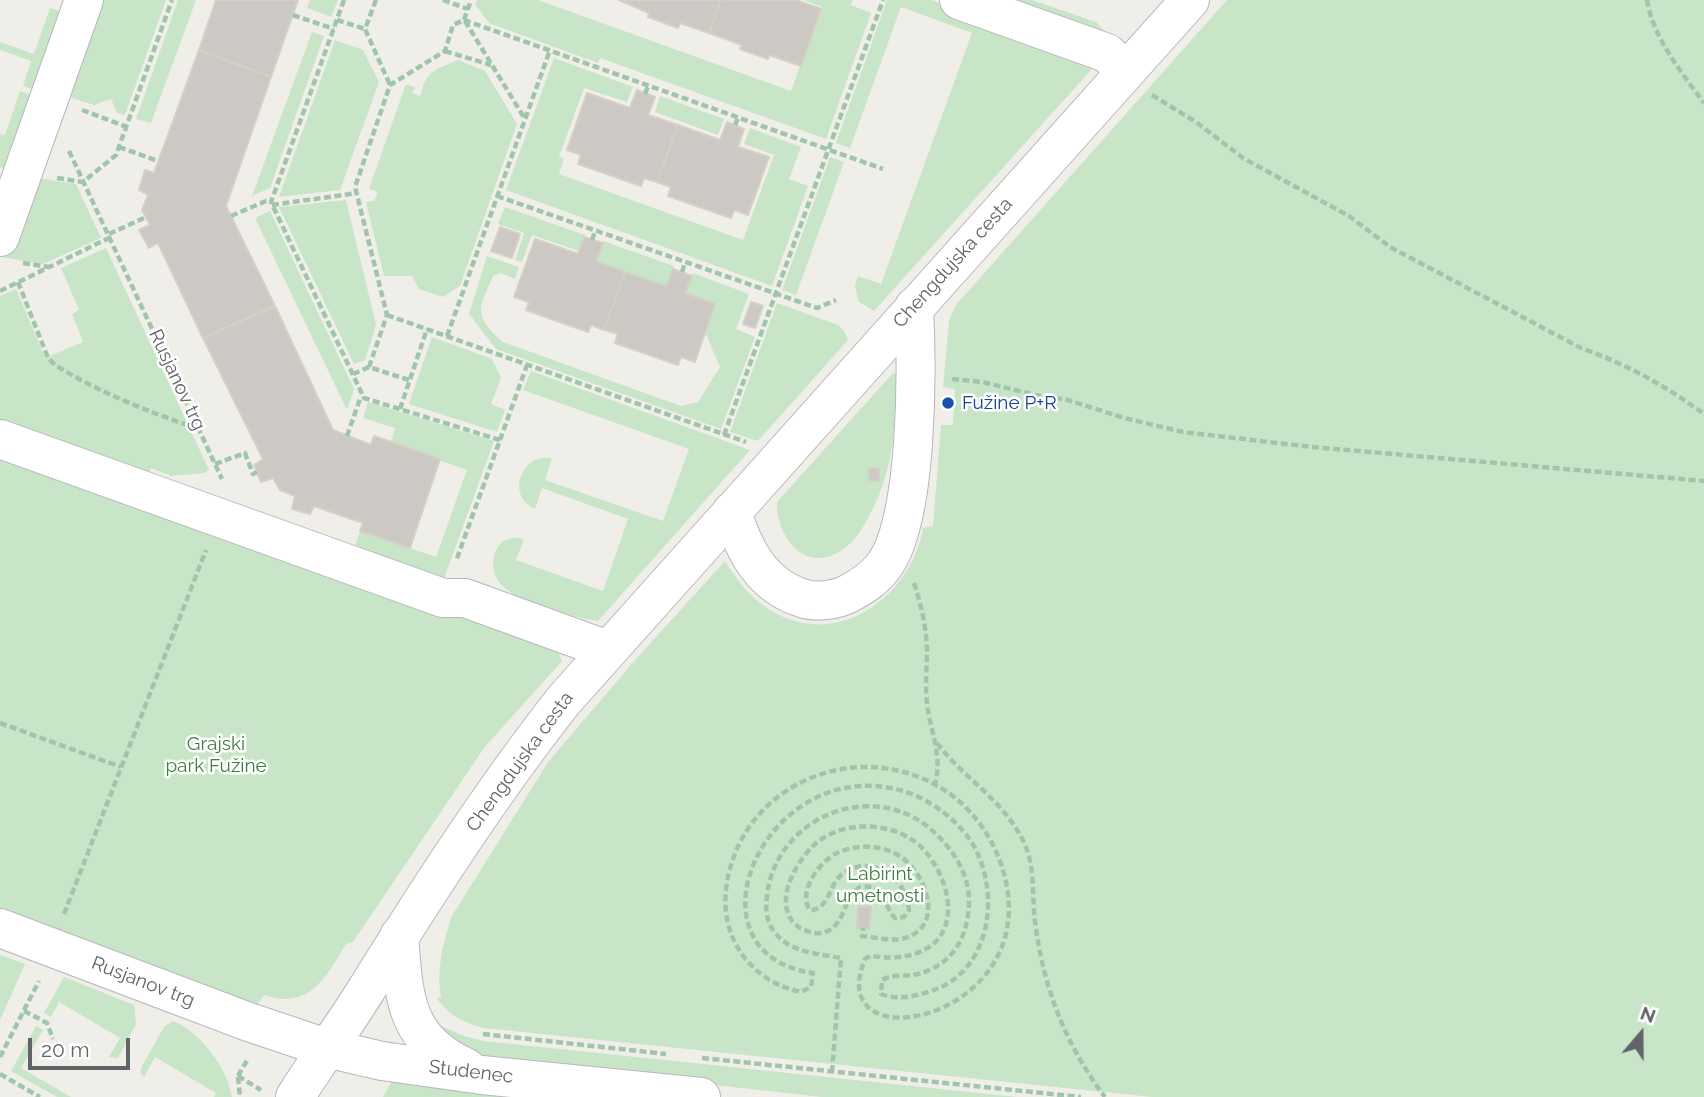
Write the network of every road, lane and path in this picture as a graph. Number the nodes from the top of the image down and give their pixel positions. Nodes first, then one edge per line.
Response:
1 (84, 0) edge
2 (172, 0) edge
3 (344, 0) edge
4 (376, 0) edge
5 (443, 0) edge
6 (471, 0) edge
7 (883, 0) edge
8 (959, 0) edge
9 (1190, 0) edge
10 (1647, 0) edge
11 (468, 9) junction
12 (293, 15) dead end
13 (337, 20) junction
14 (464, 20) junction
15 (334, 29) junction
16 (365, 29) junction
17 (550, 50) junction
18 (445, 51) junction
19 (491, 65) junction
20 (1125, 71) junction
21 (390, 85) junction
22 (648, 86) junction
23 (645, 93) dead end
24 (48, 100) junction
25 (1704, 103) edge
26 (738, 118) junction
27 (525, 119) junction
28 (735, 125) dead end
29 (127, 127) junction
30 (119, 147) junction
31 (828, 150) junction
32 (158, 161) dead end
33 (883, 169) dead end
34 (83, 182) junction
35 (357, 193) junction
36 (497, 196) junction
37 (271, 203) junction
38 (146, 216) dead end
39 (231, 216) dead end
40 (595, 231) junction
41 (110, 235) junction
42 (0, 237) edge
43 (592, 240) dead end
44 (685, 263) junction
45 (682, 272) dead end
46 (18, 282) junction
47 (0, 291) edge
48 (775, 295) junction
49 (836, 300) dead end
50 (914, 307) junction
51 (387, 315) junction
52 (427, 329) junction
53 (447, 336) junction
54 (527, 365) junction
55 (369, 367) junction
56 (353, 374) junction
57 (943, 378) dead end
58 (410, 380) junction
59 (364, 398) junction
60 (400, 409) junction
61 (1704, 414) edge
62 (200, 430) junction
63 (724, 435) junction
64 (347, 436) dead end
65 (0, 439) edge
66 (500, 440) junction
67 (782, 455) junction
68 (215, 464) junction
69 (257, 472) dead end
70 (1704, 481) edge
71 (732, 511) junction
72 (230, 521) junction
73 (895, 545) junction
74 (454, 598) junction
75 (608, 650) junction
76 (0, 723) edge
77 (937, 743) junction
78 (121, 767) junction
79 (935, 784) junction
80 (0, 928) edge
81 (863, 928) dead end
82 (399, 936) junction
83 (50, 947) junction
84 (23, 1011) junction
85 (473, 1032) dead end
86 (53, 1040) dead end
87 (326, 1048) junction
88 (668, 1054) dead end
89 (695, 1057) dead end
90 (0, 1058) edge
91 (244, 1066) dead end
92 (832, 1072) junction
93 (0, 1074) edge
94 (482, 1075) junction
95 (238, 1076) junction
96 (250, 1083) dead end
97 (40, 1097) edge
98 (240, 1097) edge
99 (295, 1097) edge
100 (701, 1097) edge
101 (1081, 1097) edge
102 (1105, 1097) edge

1 - 24 street
2 - 29 path
3 - 13 path
4 - 16 path
5 - 11 path
6 - 11 path
7 - 31 path
8 - 20 street
9 - 20 street, Chengdujska cesta
10 - 25 path
11 - 14 path
12 - 15 path
13 - 15 path
13 - 16 path
14 - 17 path
14 - 18 path
14 - 19 path
15 - 37 path
16 - 21 path
17 - 22 path
17 - 27 path
18 - 19 path
18 - 21 path
19 - 27 path
20 - 50 street, Chengdujska cesta
20 - 61 path
21 - 35 path
22 - 23 path
22 - 26 path
24 - 29 path
24 - 34 path, Rusjanov trg
24 - 42 street
26 - 28 path
26 - 31 path
27 - 36 path
29 - 30 path
30 - 32 path
30 - 34 path
31 - 33 path
31 - 48 path
34 - 41 path, Rusjanov trg
35 - 37 path
35 - 51 path
36 - 40 path
36 - 53 path
37 - 39 path
37 - 56 path
38 - 41 path
40 - 43 path
40 - 44 path
41 - 46 path
41 - 62 path, Rusjanov trg
44 - 45 path
44 - 48 path
46 - 47 path
46 - 62 path
48 - 49 path
48 - 63 path
50 - 67 street, Chengdujska cesta
50 - 73 street
51 - 52 path
51 - 55 path
52 - 53 path
52 - 58 path
53 - 54 path
54 - 63 path
54 - 66 path
55 - 56 path
55 - 58 path
56 - 59 path
57 - 70 path
58 - 60 path
59 - 60 path
59 - 64 path
60 - 66 path
62 - 68 path, Rusjanov trg
63 - 67 path
65 - 72 street
66 - 74 path
67 - 71 street, Chengdujska cesta
68 - 69 path
68 - 72 path, Rusjanov trg
71 - 73 street
71 - 75 street, Chengdujska cesta
72 - 74 street
72 - 78 path
73 - 77 path
74 - 75 street
75 - 82 street, Chengdujska cesta
76 - 78 path
77 - 79 path
77 - 102 path
78 - 83 path
79 - 81 path
79 - 92 path
80 - 83 street, Rusjanov trg
82 - 87 street, Chengdujska cesta
82 - 94 street
83 - 84 path
83 - 87 street, Rusjanov trg
84 - 86 path
84 - 90 path
85 - 88 path
87 - 94 street, Studenec
87 - 99 street, Chengdujska cesta
89 - 92 path
91 - 95 path
92 - 101 path
93 - 97 path
94 - 100 street, Studenec
95 - 96 path
95 - 98 path

